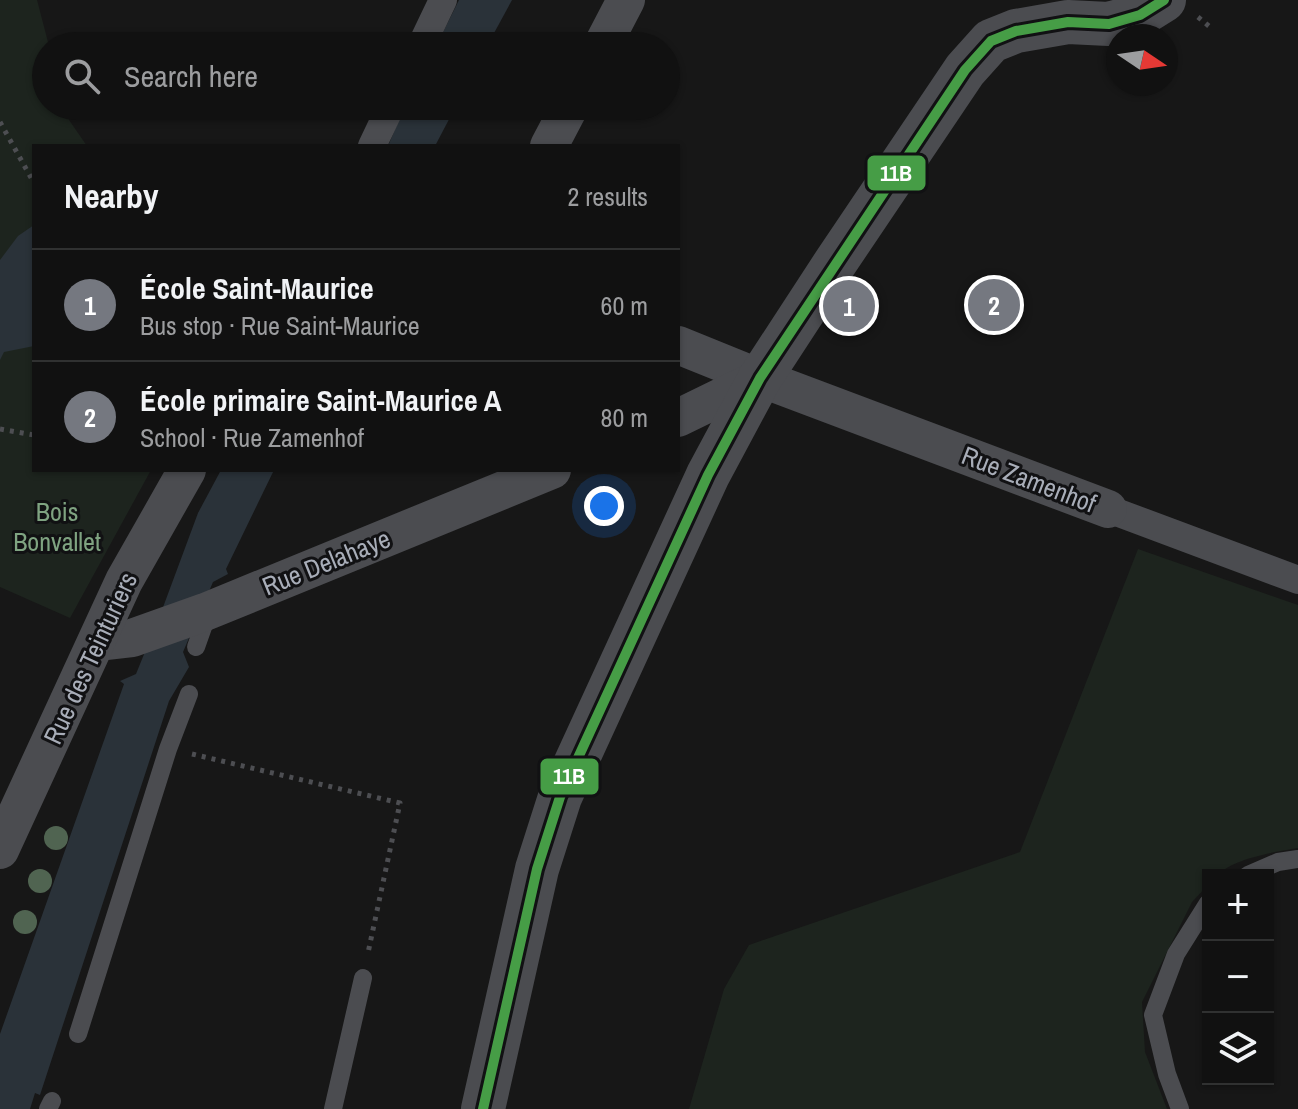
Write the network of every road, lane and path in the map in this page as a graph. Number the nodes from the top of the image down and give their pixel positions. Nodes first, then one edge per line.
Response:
1 (443, 0) edge
2 (626, 0) edge
3 (1164, 0) edge
4 (1063, 11) edge
5 (428, 32) edge
6 (609, 32) edge
7 (384, 120) edge
8 (563, 120) edge
9 (0, 122) edge
10 (373, 144) edge
11 (550, 144) edge
12 (32, 179) edge
13 (680, 346) edge
14 (760, 378) junction
15 (680, 417) edge
16 (0, 429) edge
17 (32, 435) edge
18 (186, 472) edge
19 (547, 472) edge
20 (1108, 509) joint
21 (1298, 580) edge
22 (114, 640) junction
23 (189, 694) dead end
24 (168, 749) junction
25 (0, 850) edge
26 (1298, 859) edge
27 (1262, 869) edge
28 (1202, 913) edge
29 (363, 978) joint
30 (78, 1034) dead end
31 (333, 1109) edge
32 (483, 1109) edge
33 (1180, 1109) edge

1 - 5 street
2 - 6 street
3 - 4 street
4 - 14 street
7 - 10 street
8 - 11 street
9 - 12 path
13 - 14 street, Rue Zamenhof
14 - 15 street
14 - 20 street, Rue Zamenhof
14 - 32 street
16 - 17 path
18 - 22 street, Rue des Teinturiers
19 - 22 street, Rue Delahaye
20 - 21 street, Rue Zamenhof
22 - 25 street, Rue des Teinturiers
23 - 24 lane
24 - 29 path
24 - 30 lane
26 - 27 lane
28 - 33 lane
29 - 31 lane

